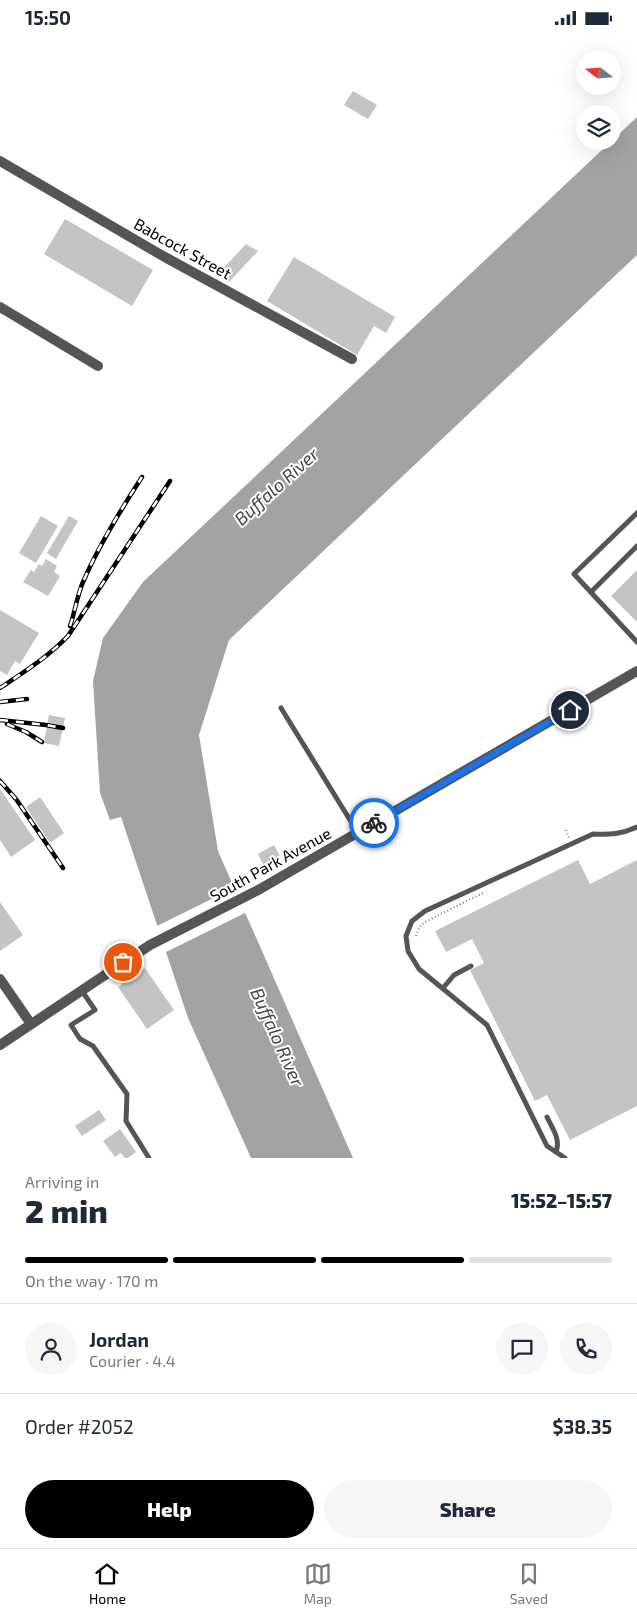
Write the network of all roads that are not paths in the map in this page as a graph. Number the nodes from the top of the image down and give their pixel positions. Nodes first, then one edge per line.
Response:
1 (0, 161) edge
2 (0, 307) edge
3 (352, 359) dead end
4 (98, 366) dead end
5 (637, 513) edge
6 (637, 546) edge
7 (591, 592) junction
8 (637, 642) edge
9 (637, 671) edge
10 (281, 708) dead end
11 (637, 827) edge
12 (358, 833) junction
13 (471, 966) dead end
14 (0, 979) edge
15 (443, 988) junction
16 (81, 990) junction
17 (31, 1024) junction
18 (0, 1045) edge
19 (547, 1117) dead end
20 (556, 1152) junction
21 (149, 1158) edge
22 (565, 1158) edge

1 - 3 street, Babcock Street
2 - 4 street
5 - 7 lane
6 - 7 lane
7 - 8 lane
9 - 12 street, South Park Avenue
10 - 12 lane
11 - 15 lane
12 - 16 street, South Park Avenue
13 - 15 lane
14 - 17 street
15 - 20 lane
16 - 17 street, South Park Avenue
16 - 21 lane
17 - 18 street, South Park Avenue
19 - 20 lane
20 - 22 lane

